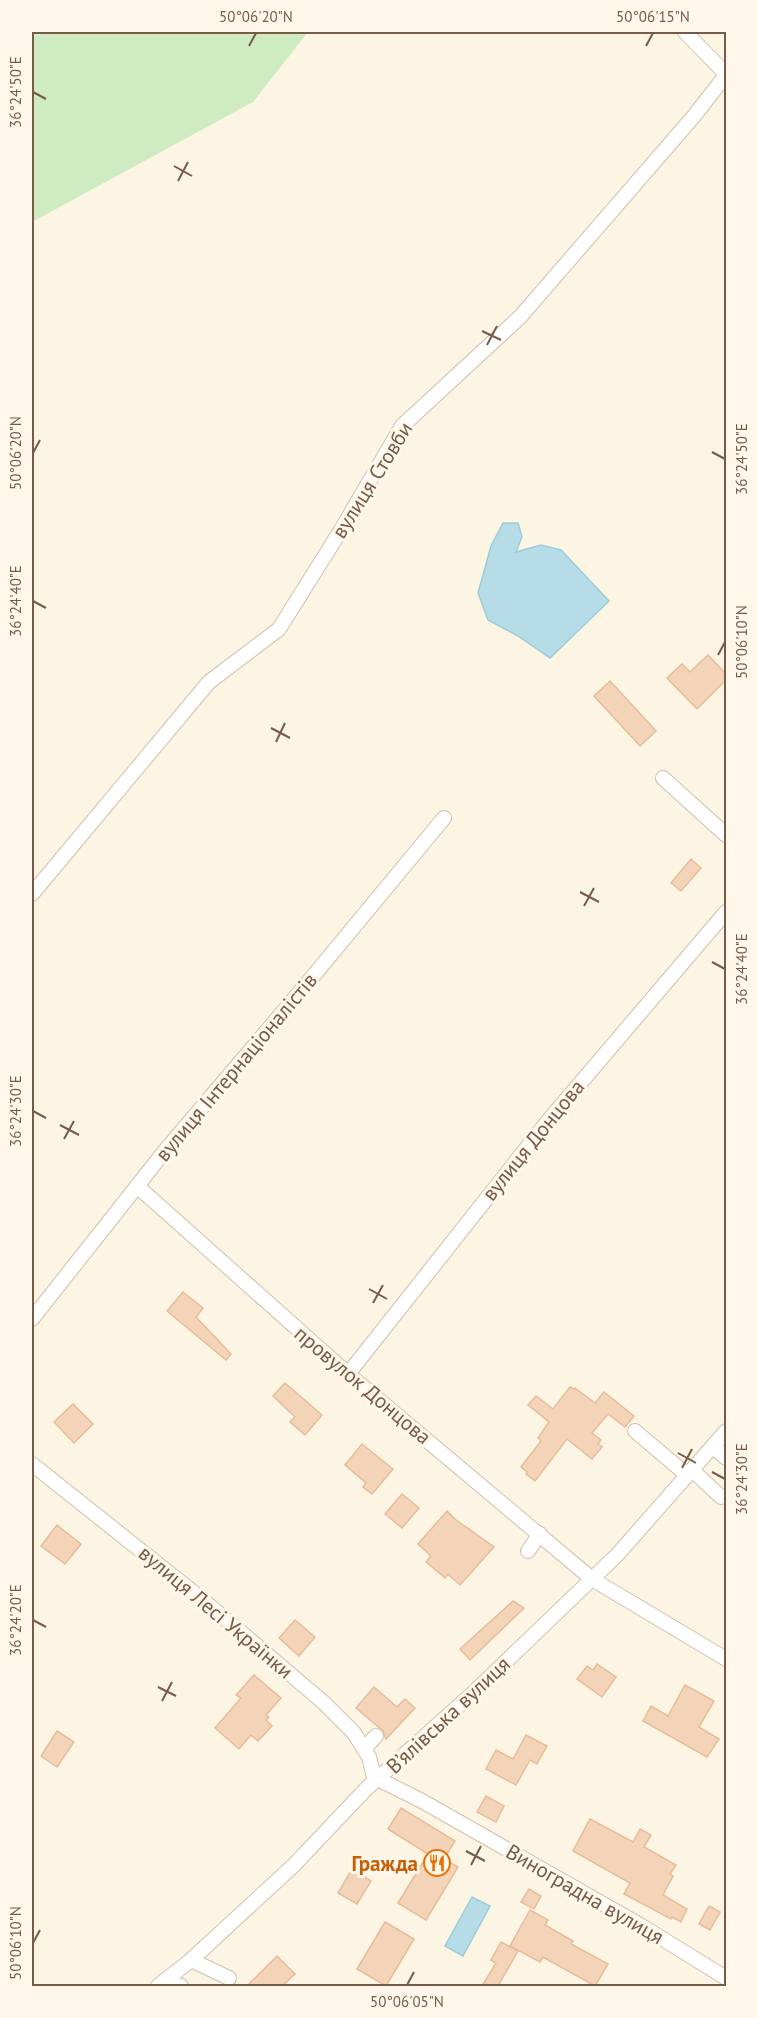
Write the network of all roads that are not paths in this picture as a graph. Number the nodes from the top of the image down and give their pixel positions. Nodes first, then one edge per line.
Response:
1 (685, 32) edge
2 (726, 74) edge
3 (663, 778) dead end
4 (444, 818) dead end
5 (726, 836) edge
6 (32, 894) edge
7 (726, 912) edge
8 (137, 1186) junction
9 (32, 1319) edge
10 (348, 1374) junction
11 (634, 1431) dead end
12 (726, 1431) edge
13 (713, 1446) junction
14 (726, 1458) edge
15 (32, 1464) edge
16 (690, 1473) junction
17 (721, 1497) dead end
18 (540, 1534) junction
19 (528, 1551) dead end
20 (592, 1579) junction
21 (726, 1659) edge
22 (376, 1737) dead end
23 (364, 1749) junction
24 (377, 1780) junction
25 (191, 1960) junction
26 (229, 1978) dead end
27 (726, 1978) edge
28 (161, 1984) edge
29 (181, 1986) edge

1 - 2 street
2 - 6 street, вулиця Стовби
3 - 5 street
4 - 8 street, вулиця Інтернаціоналістів
7 - 10 street, вулиця Донцова
8 - 9 street, вулиця Інтернаціоналістів
8 - 10 street, провулок Донцова
10 - 18 street, провулок Донцова
11 - 16 street
12 - 13 street, В’ялівська вулиця
13 - 14 street
13 - 16 street, В’ялівська вулиця
15 - 23 street, вулиця Лесі Українки
16 - 17 street
16 - 20 street, В’ялівська вулиця
18 - 19 street
18 - 20 street, провулок Донцова
20 - 21 street, провулок Донцова
20 - 24 street, В’ялівська вулиця
22 - 23 street
23 - 24 street, вулиця Лесі Українки
24 - 25 street, В’ялівська вулиця
24 - 27 street, Виноградна вулиця
25 - 26 street
25 - 28 street, В’ялівська вулиця
28 - 29 street

